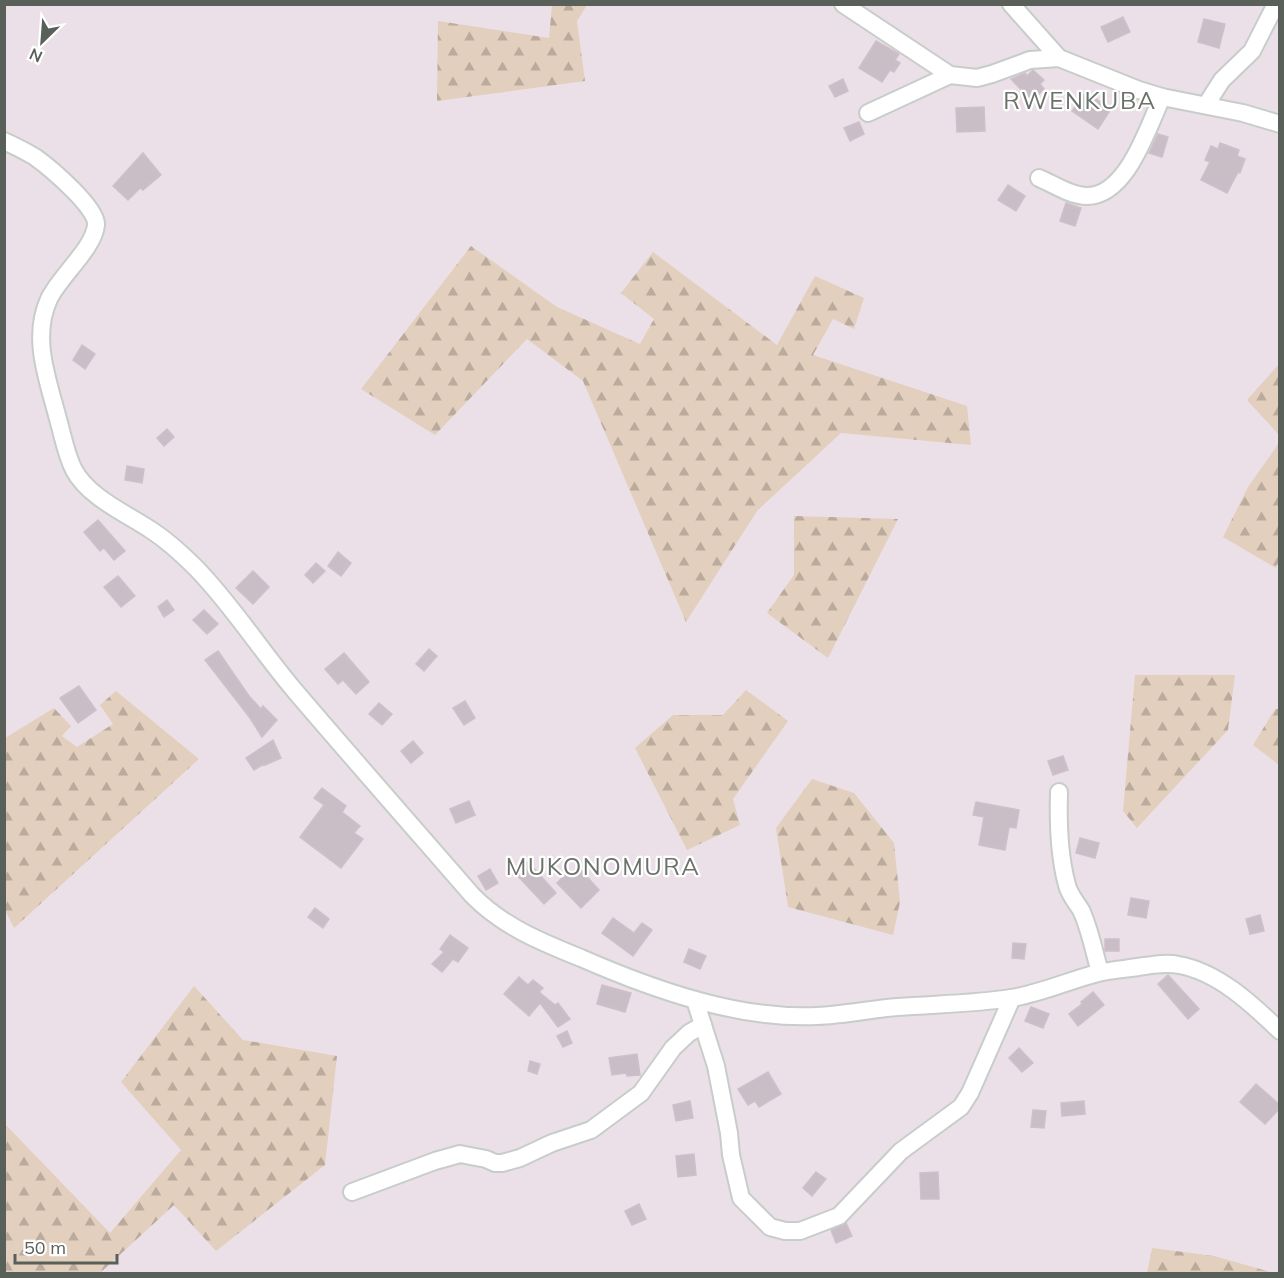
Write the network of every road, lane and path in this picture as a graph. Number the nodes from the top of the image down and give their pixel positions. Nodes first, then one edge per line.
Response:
1 (843, 4) edge
2 (1011, 4) edge
3 (1276, 4) edge
4 (1059, 57) junction
5 (950, 75) junction
6 (1162, 97) junction
7 (1206, 105) junction
8 (868, 113) dead end
9 (1280, 124) edge
10 (4, 141) edge
11 (1039, 178) dead end
12 (1059, 792) dead end
13 (1100, 972) junction
14 (1012, 998) junction
15 (695, 1000) junction
16 (703, 1024) junction
17 (1280, 1031) edge
18 (352, 1192) dead end

1 - 5 street
2 - 4 street
3 - 7 street
4 - 5 street
4 - 6 street
5 - 8 street
6 - 7 street
6 - 11 street
7 - 9 street
10 - 15 street
12 - 13 street
13 - 14 street
13 - 17 street
14 - 15 street
14 - 16 street
15 - 16 street
16 - 18 street

